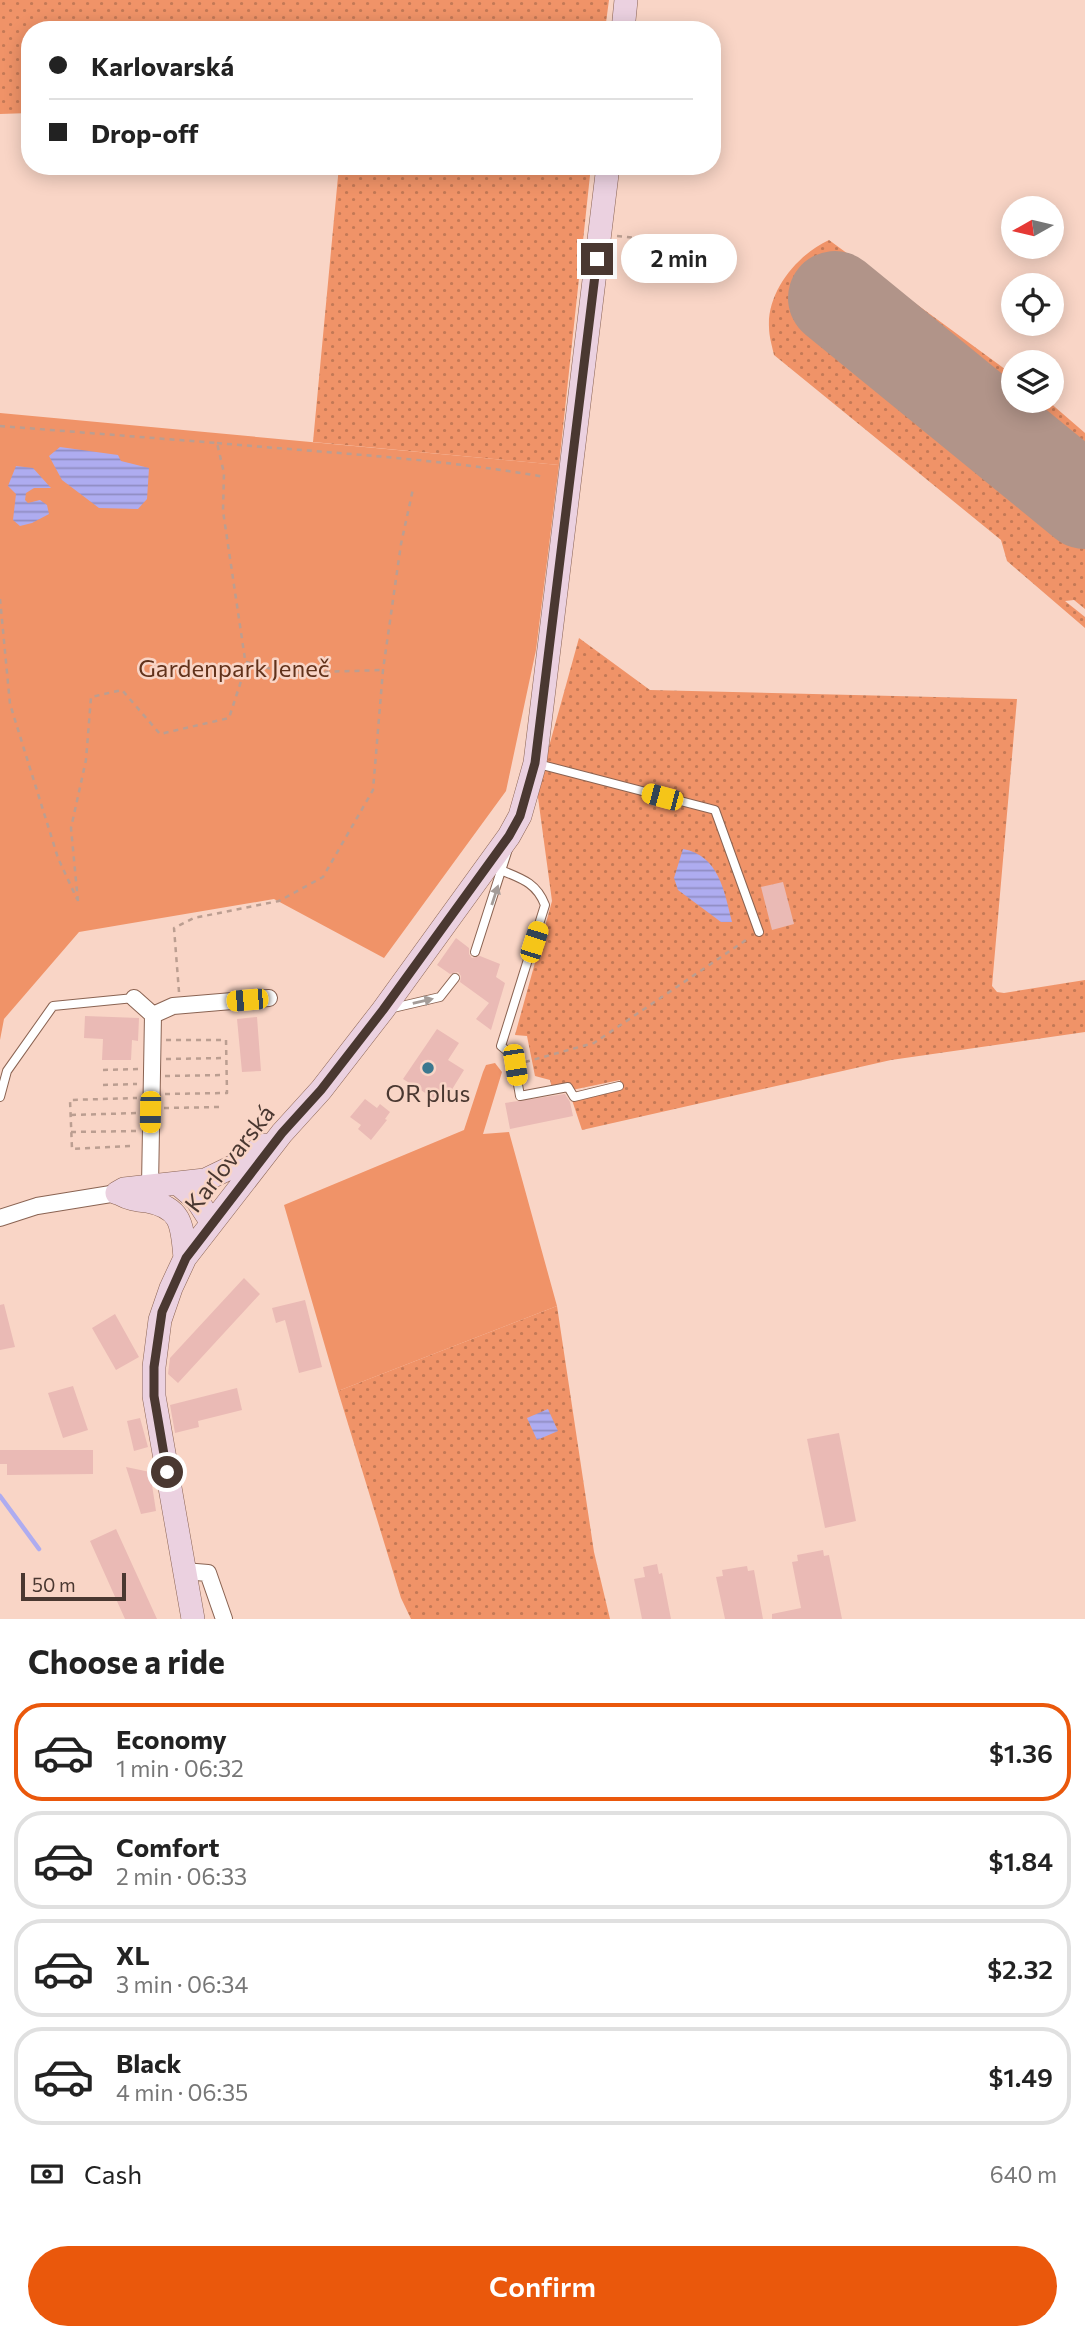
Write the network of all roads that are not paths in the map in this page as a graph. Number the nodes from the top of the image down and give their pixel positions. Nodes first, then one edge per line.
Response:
1 (626, 0) edge
2 (624, 21) edge
3 (607, 175) edge
4 (535, 763) junction
5 (509, 836) junction
6 (503, 870) junction
7 (760, 932) dead end
8 (475, 952) dead end
9 (456, 978) dead end
10 (134, 998) joint
11 (269, 998) dead end
12 (383, 1010) junction
13 (153, 1015) junction
14 (619, 1086) dead end
15 (0, 1097) edge
16 (282, 1133) junction
17 (177, 1183) junction
18 (150, 1186) junction
19 (117, 1193) junction
20 (176, 1213) junction
21 (0, 1219) edge
22 (212, 1223) junction
23 (186, 1258) junction
24 (184, 1571) junction
25 (193, 1619) edge
26 (224, 1619) edge

1 - 2 main road
3 - 4 main road, Karlovarská
4 - 5 main road, Karlovarská
4 - 7 lane
5 - 6 lane
5 - 12 main road, Karlovarská
8 -> 6 lane
6 - 14 lane
12 -> 9 lane
10 - 13 street
10 - 15 lane
11 - 13 street
12 - 16 main road, Karlovarská
13 - 18 street
16 - 17 main road
16 - 22 main road, Karlovarská
17 - 18 main road
17 - 22 main road
18 - 19 main road
19 - 20 main road
19 - 21 street
20 - 22 main road
20 - 23 main road
22 - 23 main road, Karlovarská
23 - 24 main road, Karlovarská
24 - 25 main road, Karlovarská
24 - 26 street

